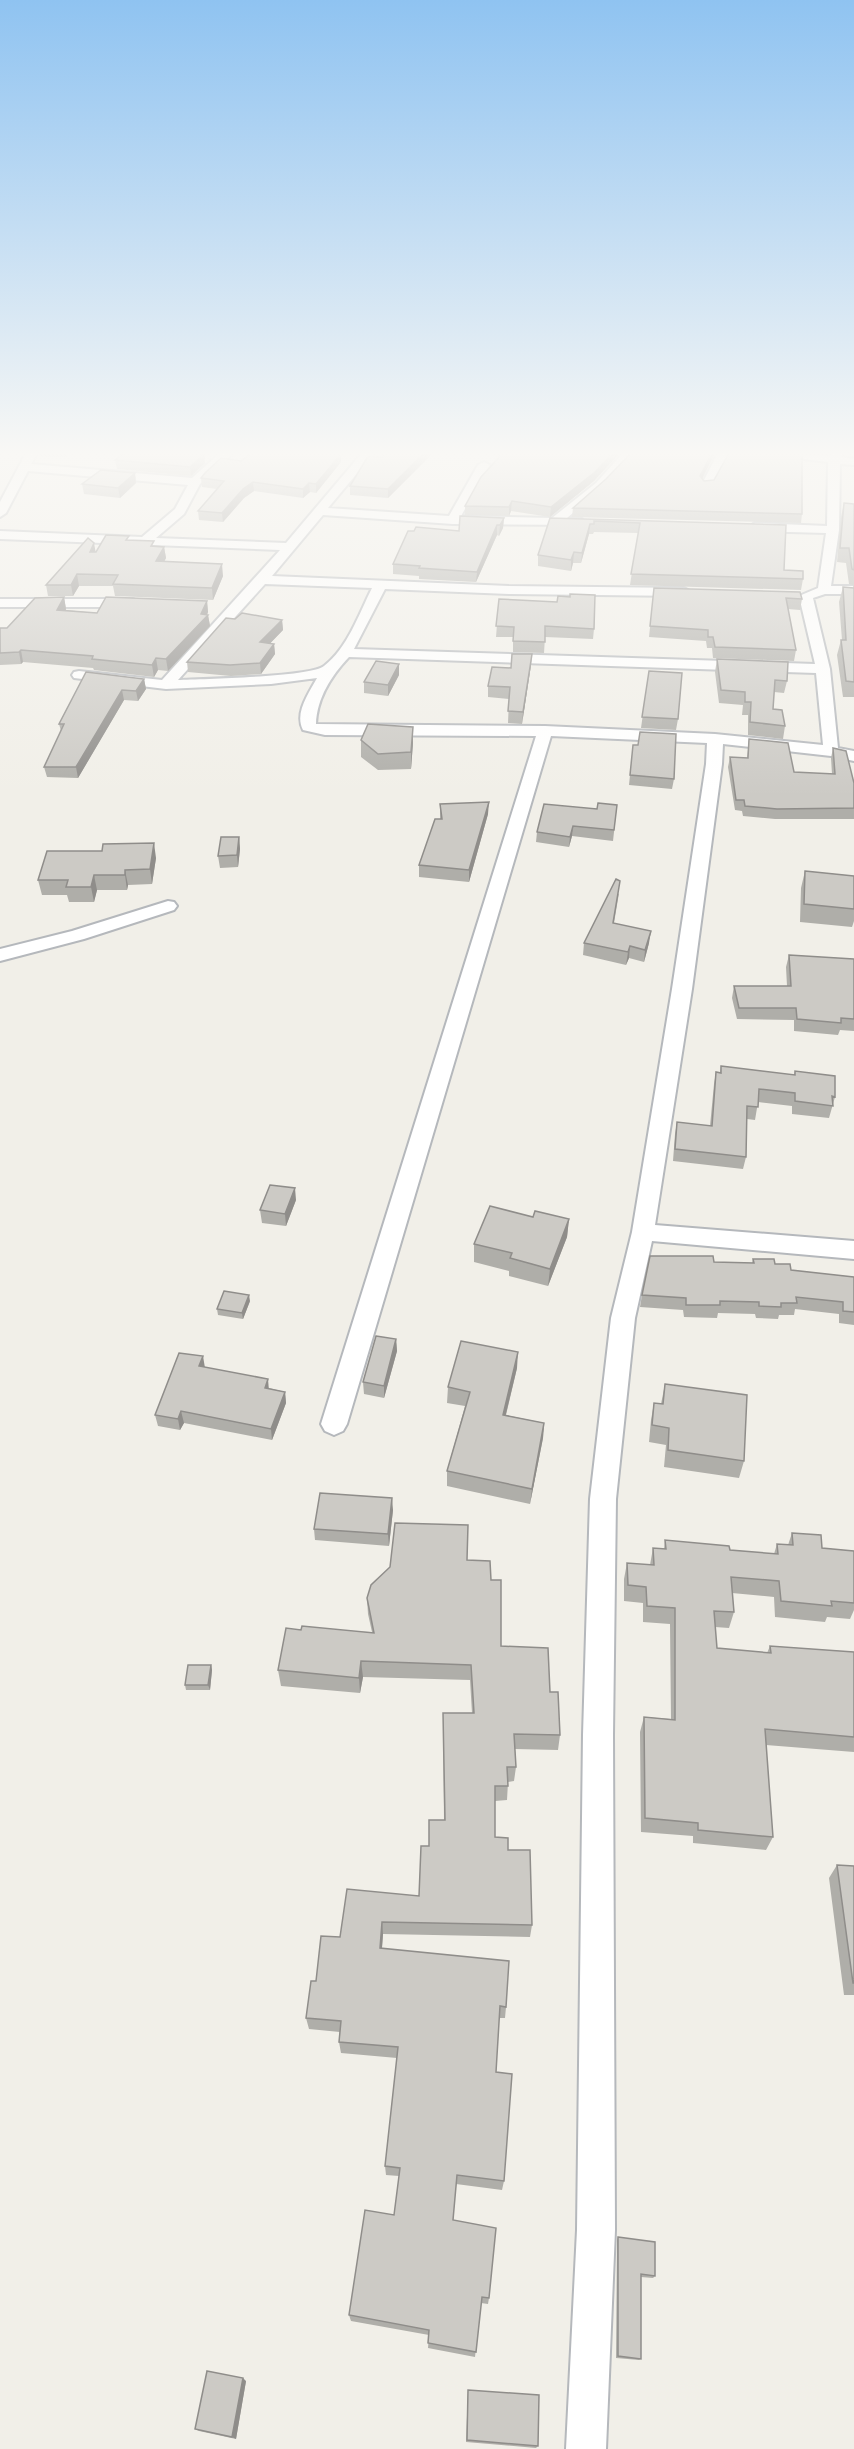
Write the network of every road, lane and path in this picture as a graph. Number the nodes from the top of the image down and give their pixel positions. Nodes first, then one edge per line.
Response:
1 (271, 567) edge
2 (827, 567) edge
3 (261, 580) junction
4 (380, 585) junction
5 (824, 590) junction
6 (854, 590) edge
7 (702, 593) edge
8 (0, 603) edge
9 (150, 603) edge
10 (216, 606) dead end
11 (236, 607) junction
12 (345, 653) junction
13 (824, 669) junction
14 (327, 672) junction
15 (79, 675) dead end
16 (166, 685) junction
17 (545, 731) junction
18 (715, 739) junction
19 (831, 751) junction
20 (854, 756) edge
21 (168, 906) dead end
22 (0, 955) edge
23 (643, 1232) junction
24 (854, 1250) edge
25 (334, 1424) dead end
26 (586, 2449) edge

1 - 3 street
2 - 5 street
3 - 4 street
3 - 11 street
4 - 7 street
4 - 12 street
5 - 6 street
5 - 13 street
8 - 9 street
10 - 11 street
11 - 16 street
12 - 13 street
12 - 14 street
13 - 19 street
14 - 16 street
14 - 17 street
15 - 16 street
17 - 18 street
17 - 25 street
18 - 19 street
18 - 23 street
19 - 20 street
21 - 22 street
23 - 24 street
23 - 26 street

